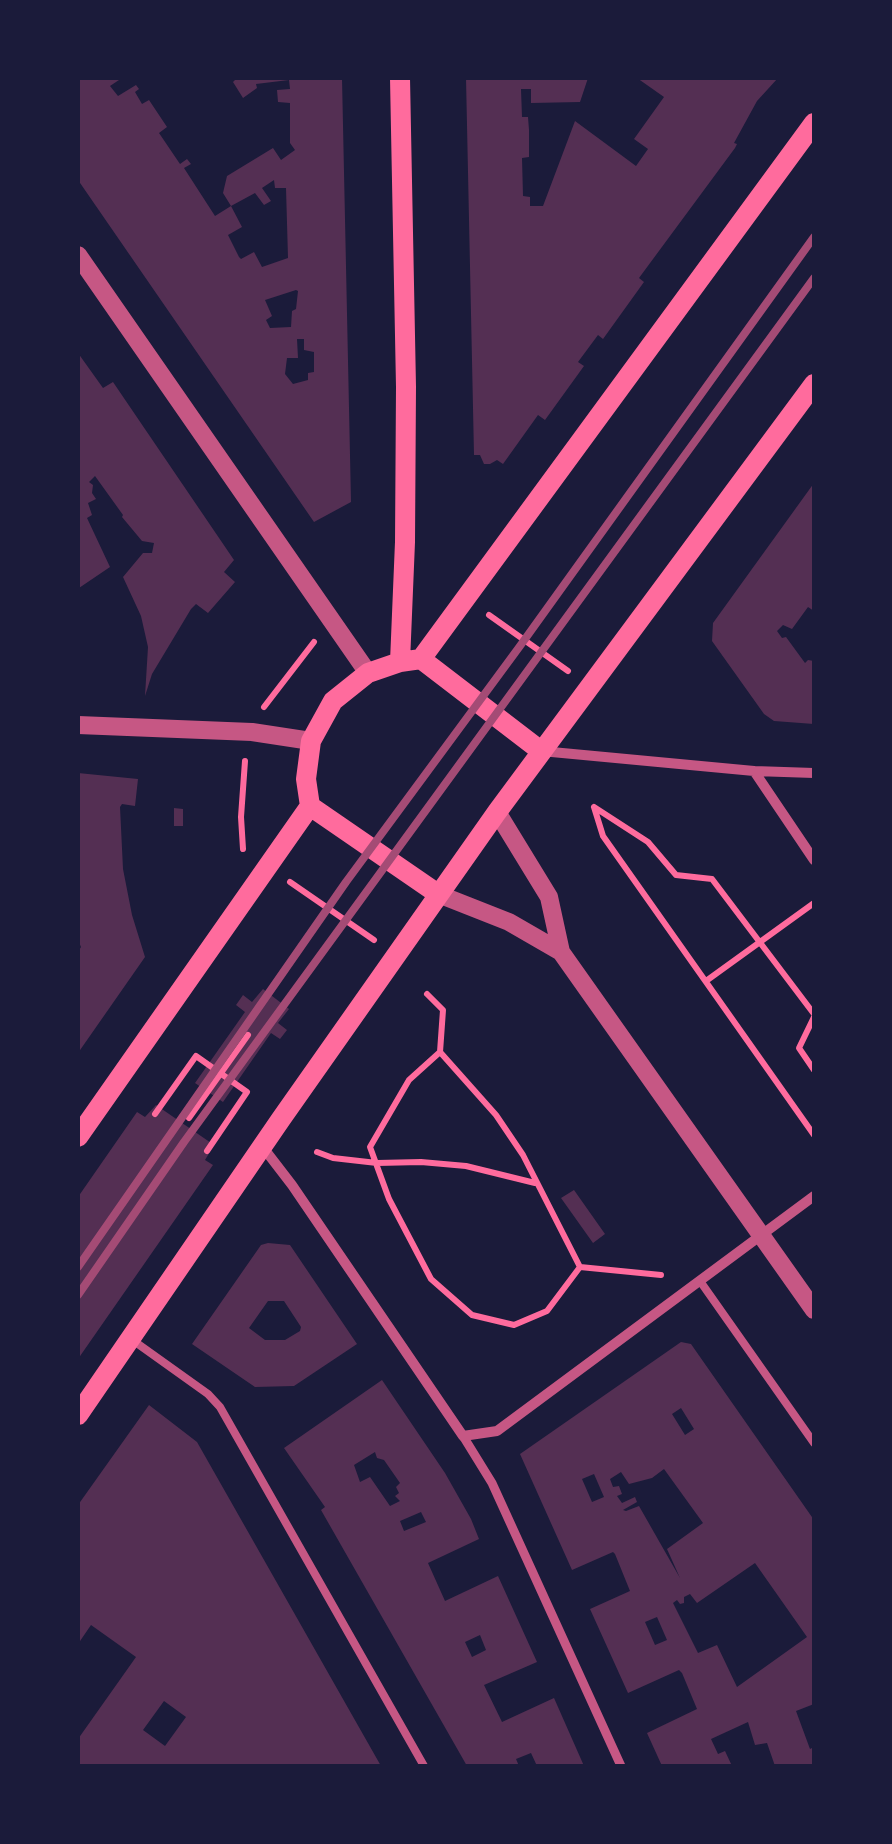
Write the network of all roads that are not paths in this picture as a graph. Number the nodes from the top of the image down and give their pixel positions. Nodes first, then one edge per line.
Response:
1 (400, 78) edge
2 (814, 122) edge
3 (78, 256) edge
4 (814, 384) edge
5 (410, 660) junction
6 (368, 673) junction
7 (78, 724) edge
8 (311, 742) junction
9 (541, 751) junction
10 (754, 771) junction
11 (814, 773) edge
12 (310, 806) junction
13 (497, 812) junction
14 (814, 860) edge
15 (438, 894) junction
16 (562, 952) junction
17 (78, 1138) edge
18 (262, 1146) junction
19 (814, 1196) edge
20 (762, 1235) junction
21 (700, 1281) junction
22 (814, 1310) edge
23 (130, 1338) junction
24 (78, 1415) edge
25 (463, 1436) junction
26 (814, 1443) edge
27 (424, 1766) edge
28 (621, 1766) edge

1 - 5 main road
2 - 5 main road
3 - 6 street
4 - 9 main road
5 - 6 main road
5 - 9 main road
6 - 8 main road
7 - 8 street
8 - 12 main road
9 - 10 street
9 - 13 main road
10 - 11 street
10 - 14 street
12 - 15 main road
12 - 17 main road
13 - 15 main road
13 - 16 street
15 - 16 street
15 - 18 main road
16 - 20 street
18 - 23 main road
18 - 25 street
19 - 20 street
20 - 21 street
20 - 22 street
21 - 25 street
21 - 26 lane
23 - 24 main road
23 - 27 lane
25 - 28 street

